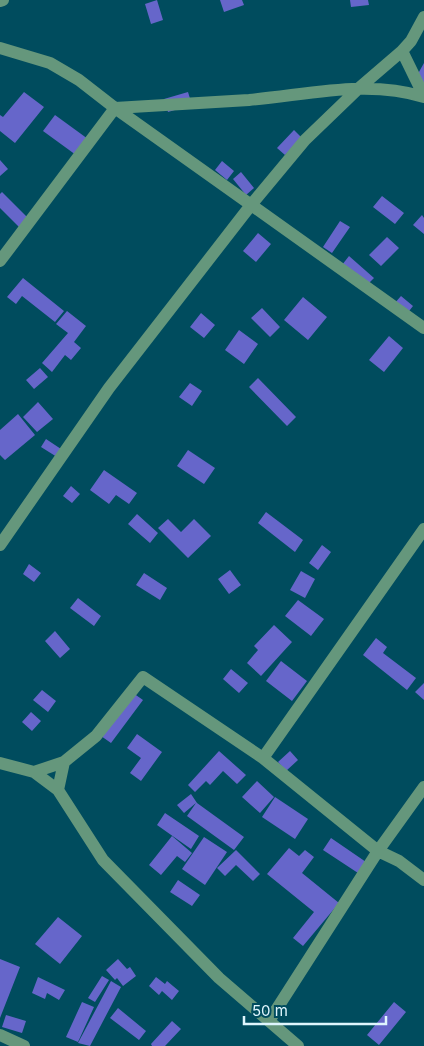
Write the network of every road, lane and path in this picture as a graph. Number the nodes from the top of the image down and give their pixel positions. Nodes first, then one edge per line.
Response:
1 (424, 17) edge
2 (0, 48) edge
3 (402, 51) junction
4 (359, 88) junction
5 (424, 97) edge
6 (115, 108) junction
7 (251, 205) junction
8 (0, 262) edge
9 (424, 328) edge
10 (424, 529) edge
11 (0, 545) edge
12 (263, 758) junction
13 (64, 762) junction
14 (0, 763) edge
15 (34, 772) junction
16 (424, 787) edge
17 (58, 790) junction
18 (378, 851) junction
19 (424, 880) edge
20 (270, 1021) junction
21 (0, 1035) edge
22 (24, 1046) edge
23 (298, 1046) edge

1 - 3 street
2 - 6 street
3 - 4 street
3 - 5 street
4 - 5 street
4 - 6 street
4 - 7 street
6 - 7 street
6 - 8 street
7 - 9 street
7 - 11 street
10 - 12 street
12 - 13 street
12 - 18 street
13 - 15 street
13 - 17 street
14 - 15 street
15 - 17 street
16 - 18 street
17 - 20 street
18 - 19 street
18 - 20 street
20 - 23 street
21 - 22 street

